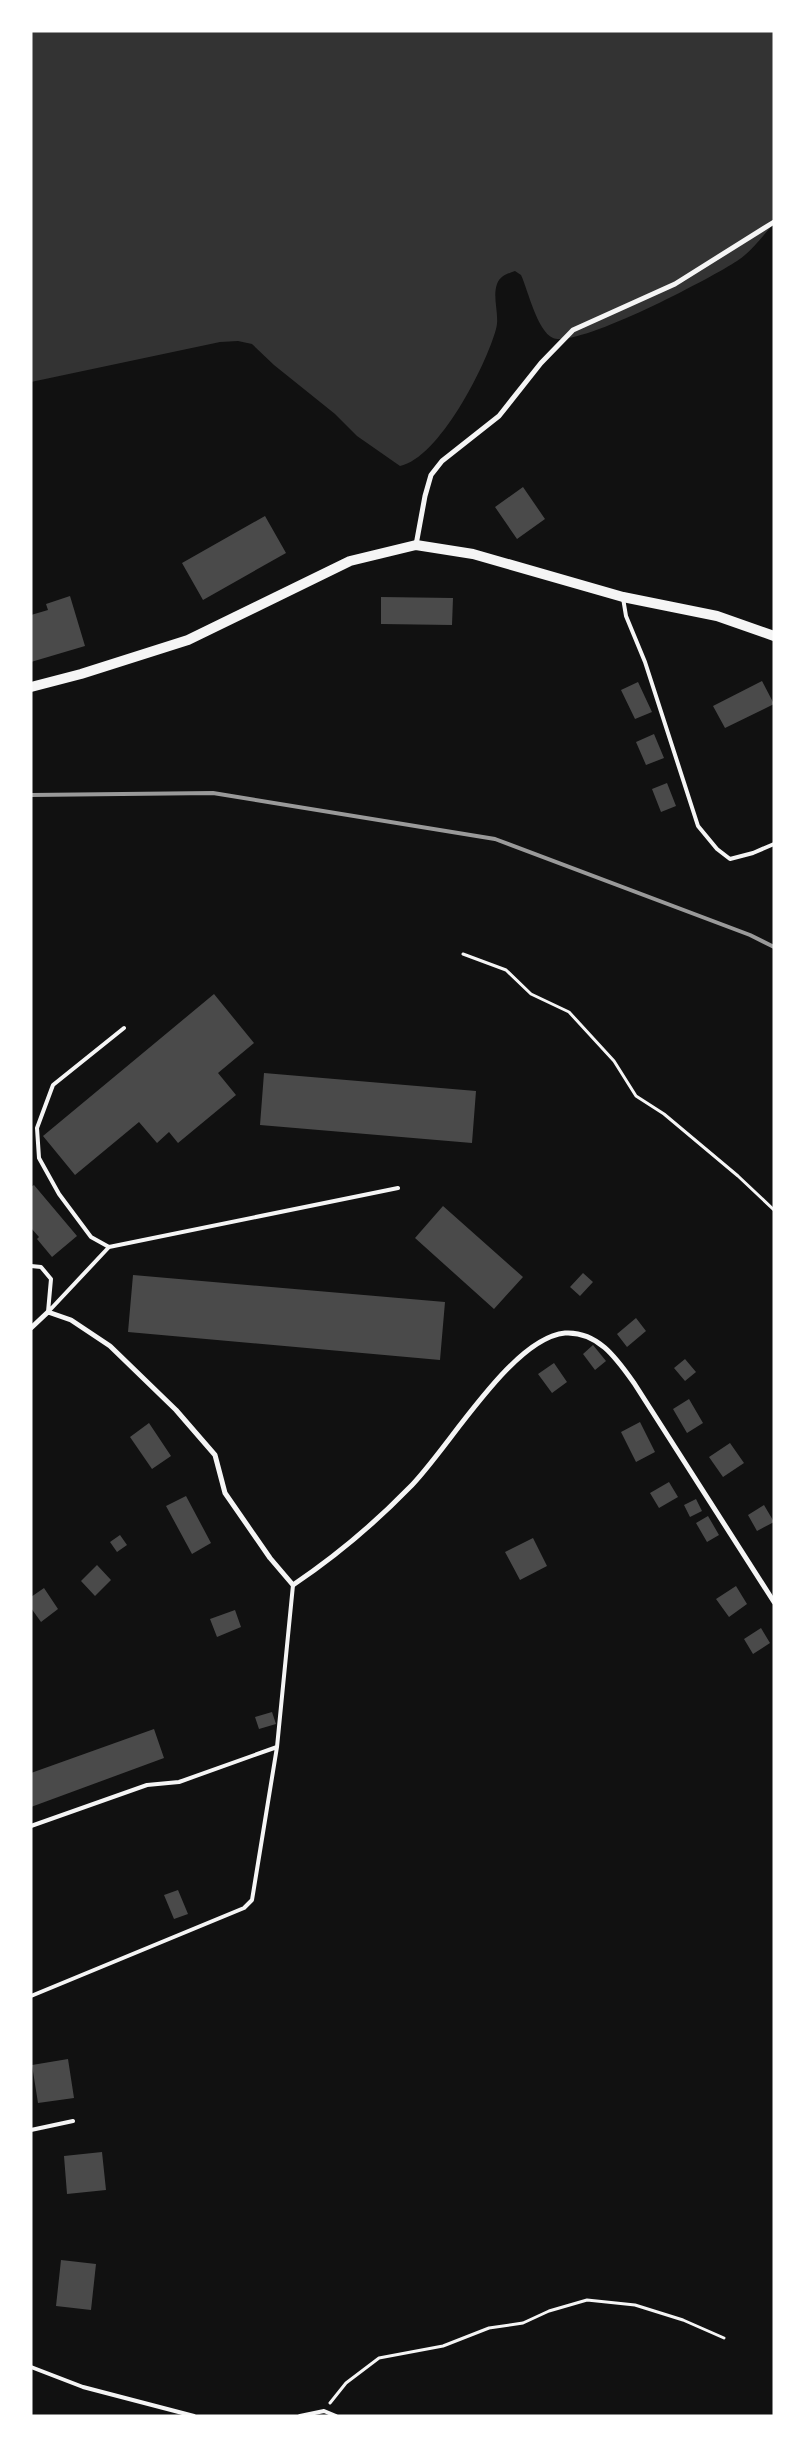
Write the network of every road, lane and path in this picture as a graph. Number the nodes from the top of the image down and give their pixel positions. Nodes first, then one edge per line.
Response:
1 (774, 222) edge
2 (416, 546) junction
3 (623, 597) junction
4 (774, 636) edge
5 (31, 687) edge
6 (774, 844) edge
7 (463, 954) dead end
8 (124, 1028) dead end
9 (398, 1188) dead end
10 (774, 1210) edge
11 (109, 1247) junction
12 (31, 1266) edge
13 (48, 1312) junction
14 (31, 1328) edge
15 (293, 1584) junction
16 (774, 1602) edge
17 (278, 1746) junction
18 (31, 1826) edge
19 (31, 1996) edge
20 (73, 2120) dead end
21 (31, 2130) edge
22 (724, 2338) dead end
23 (31, 2367) edge
24 (324, 2411) junction
25 (194, 2416) edge
26 (300, 2416) edge
27 (336, 2416) edge

1 - 2 street
2 - 3 main road
2 - 5 main road
3 - 4 main road
3 - 6 lane
7 - 10 path
8 - 11 lane
9 - 11 lane
11 - 13 lane
12 - 13 lane
13 - 14 street
13 - 15 street
15 - 16 street
15 - 17 lane
17 - 18 lane
17 - 19 lane
20 - 21 lane
22 - 24 path
23 - 25 lane
24 - 26 lane
24 - 27 lane

